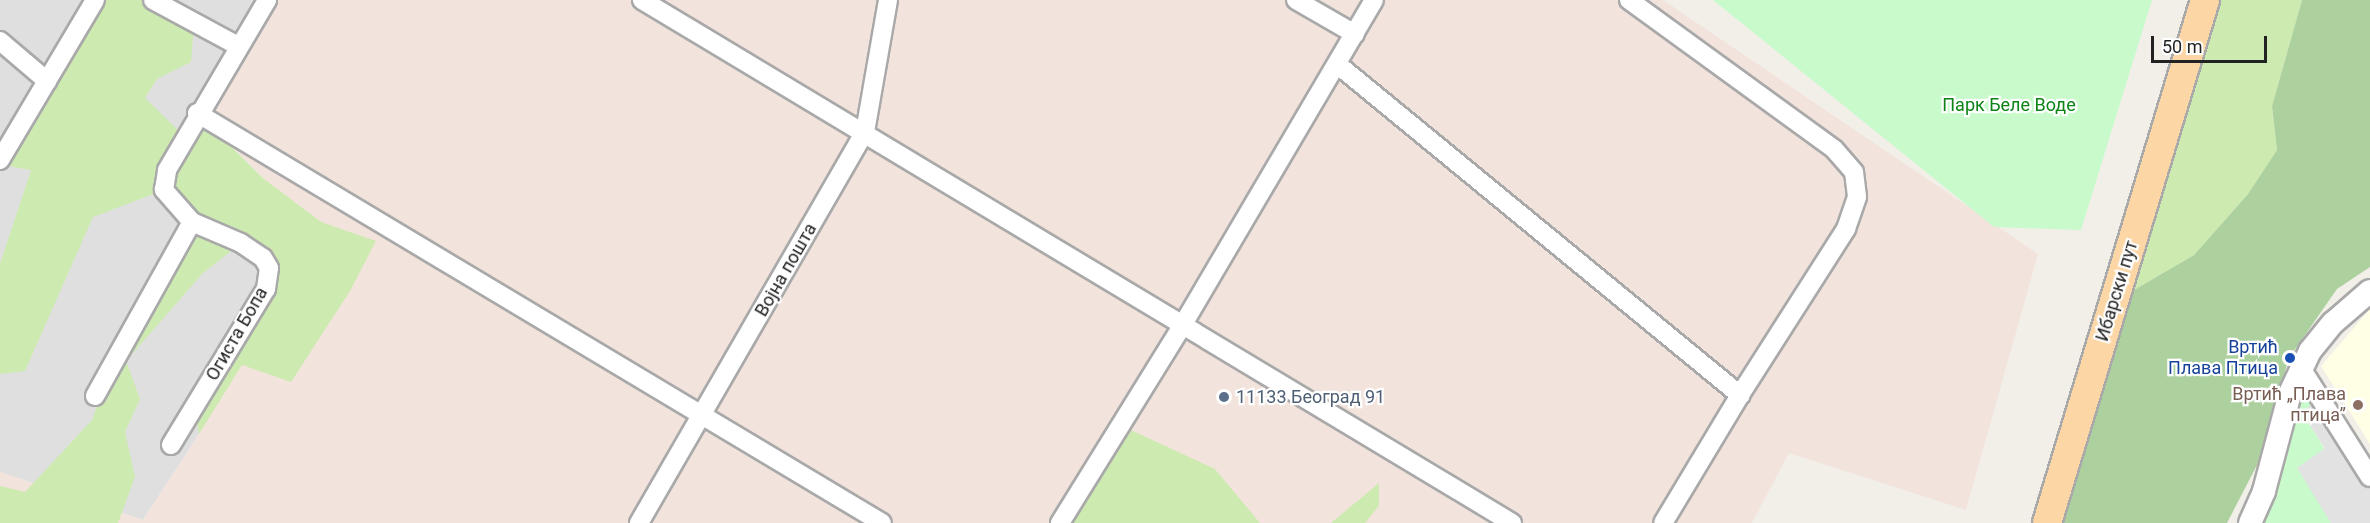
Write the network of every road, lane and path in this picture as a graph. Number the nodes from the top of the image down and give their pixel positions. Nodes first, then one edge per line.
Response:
1 (95, 0) edge
2 (153, 0) edge
3 (267, 0) edge
4 (642, 0) edge
5 (888, 0) edge
6 (1296, 0) edge
7 (1374, 0) edge
8 (1629, 0) edge
9 (2205, 0) edge
10 (1355, 34) junction
11 (0, 41) edge
12 (238, 46) junction
13 (1337, 64) junction
14 (47, 81) junction
15 (197, 112) junction
16 (865, 132) junction
17 (0, 158) edge
18 (192, 222) junction
19 (2370, 291) edge
20 (1182, 326) junction
21 (2301, 368) junction
22 (1740, 395) junction
23 (95, 396) dead end
24 (702, 415) junction
25 (171, 445) dead end
26 (2370, 477) edge
27 (639, 523) edge
28 (882, 523) edge
29 (1060, 523) edge
30 (1512, 523) edge
31 (1663, 523) edge
32 (2047, 523) edge
33 (2250, 523) edge

1 - 14 street
2 - 12 street
3 - 12 street, Огиста Бопа
4 - 16 street
5 - 16 street, Војна пошта
6 - 10 street
7 - 10 street
8 - 22 street
9 - 32 main road, Ибарски пут
10 - 13 street
11 - 14 street
12 - 15 street, Огиста Бопа
13 - 20 street
13 - 22 street
14 - 17 street
15 - 18 street, Огиста Бопа
15 - 24 street
16 - 20 street
16 - 24 street, Војна пошта
18 - 23 street
18 - 25 street, Огиста Бопа
19 - 21 street
20 - 29 street
20 - 30 street
21 - 26 street
21 - 33 street
22 - 31 street
24 - 27 street, Војна пошта
24 - 28 street

